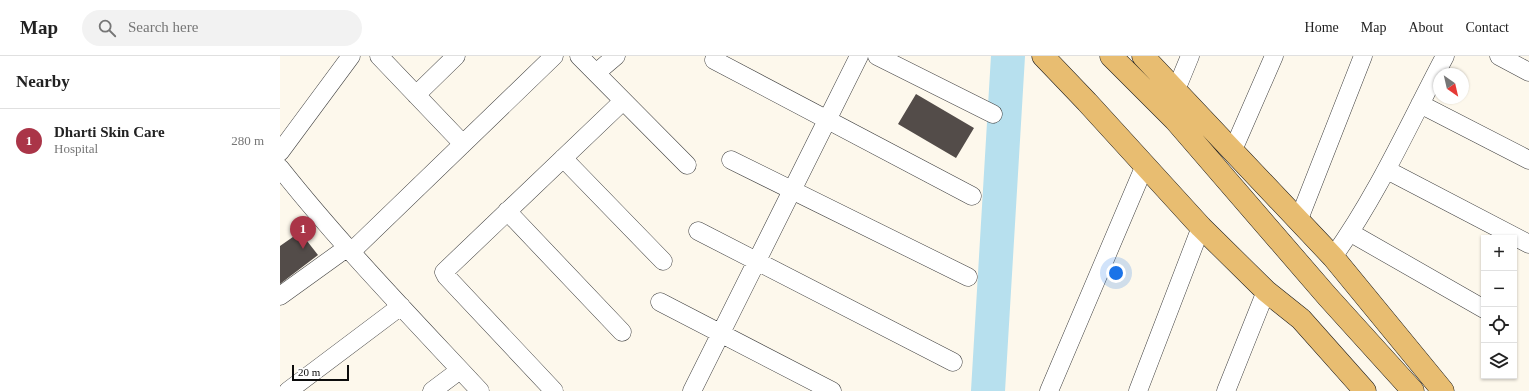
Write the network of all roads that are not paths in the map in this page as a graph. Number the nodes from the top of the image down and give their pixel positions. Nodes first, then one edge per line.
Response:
1 (352, 56) edge
2 (379, 56) edge
3 (456, 56) edge
4 (554, 56) edge
5 (579, 56) edge
6 (616, 56) edge
7 (859, 56) edge
8 (877, 56) edge
9 (1043, 56) edge
10 (1111, 56) edge
11 (1143, 56) edge
12 (1190, 56) edge
13 (1274, 56) edge
14 (1363, 56) edge
15 (1446, 56) edge
16 (1499, 56) edge
17 (714, 60) dead end
18 (1529, 72) edge
19 (596, 73) junction
20 (1176, 90) junction
21 (416, 95) junction
22 (623, 101) junction
23 (1420, 104) junction
24 (993, 114) dead end
25 (826, 120) junction
26 (462, 144) junction
27 (1233, 150) junction
28 (280, 152) edge
29 (563, 158) junction
30 (731, 160) dead end
31 (1529, 160) edge
32 (687, 165) dead end
33 (1145, 165) junction
34 (280, 168) edge
35 (1387, 170) junction
36 (791, 191) junction
37 (972, 196) dead end
38 (507, 211) junction
39 (1299, 219) junction
40 (1201, 227) junction
41 (698, 231) dead end
42 (1351, 233) junction
43 (1529, 244) edge
44 (349, 249) junction
45 (1333, 257) junction
46 (663, 261) dead end
47 (757, 261) junction
48 (1349, 276) junction
49 (968, 277) dead end
50 (1266, 291) junction
51 (280, 296) edge
52 (1327, 296) junction
53 (660, 302) dead end
54 (401, 306) junction
55 (1482, 307) edge
56 (1301, 319) junction
57 (622, 332) dead end
58 (721, 334) junction
59 (953, 362) dead end
60 (460, 370) junction
61 (288, 391) edge
62 (432, 391) edge
63 (480, 391) edge
64 (554, 391) edge
65 (692, 391) edge
66 (832, 391) edge
67 (1049, 391) edge
68 (1138, 391) edge
69 (1226, 391) edge
70 (1365, 391) edge
71 (1413, 391) edge
72 (1443, 391) edge

1 - 28 street
2 - 21 street
3 - 21 street
4 - 26 street
5 - 19 street
6 - 19 street
7 - 25 street
8 - 24 street
9 - 33 main road
10 - 52 main road
11 - 20 main road
12 - 20 street
13 - 27 street
14 - 39 street
15 - 23 street
16 - 18 street
17 - 25 street
19 - 22 street
20 - 27 main road
21 - 26 street
22 - 29 street
22 - 32 street
23 - 31 street
23 - 35 street
25 - 36 street
25 - 37 street
26 - 44 street
27 - 39 main road
29 - 38 street
29 - 46 street
30 - 36 street
33 - 40 main road
33 - 67 street
34 - 44 street
35 - 42 street
35 - 43 street
36 - 47 street
36 - 49 street
38 - 57 street
38 - 64 street
39 - 45 main road
40 - 50 main road
40 - 68 street
41 - 47 street
42 - 45 street
42 - 55 street
44 - 51 street
44 - 54 street
45 - 48 main road
47 - 58 street
47 - 59 street
48 - 52 main road
48 - 72 main road
50 - 56 main road
50 - 69 street
52 - 56 main road
52 - 71 main road
53 - 58 street
54 - 60 street
54 - 61 street
56 - 70 main road
58 - 65 street
58 - 66 street
60 - 62 street
60 - 63 street

